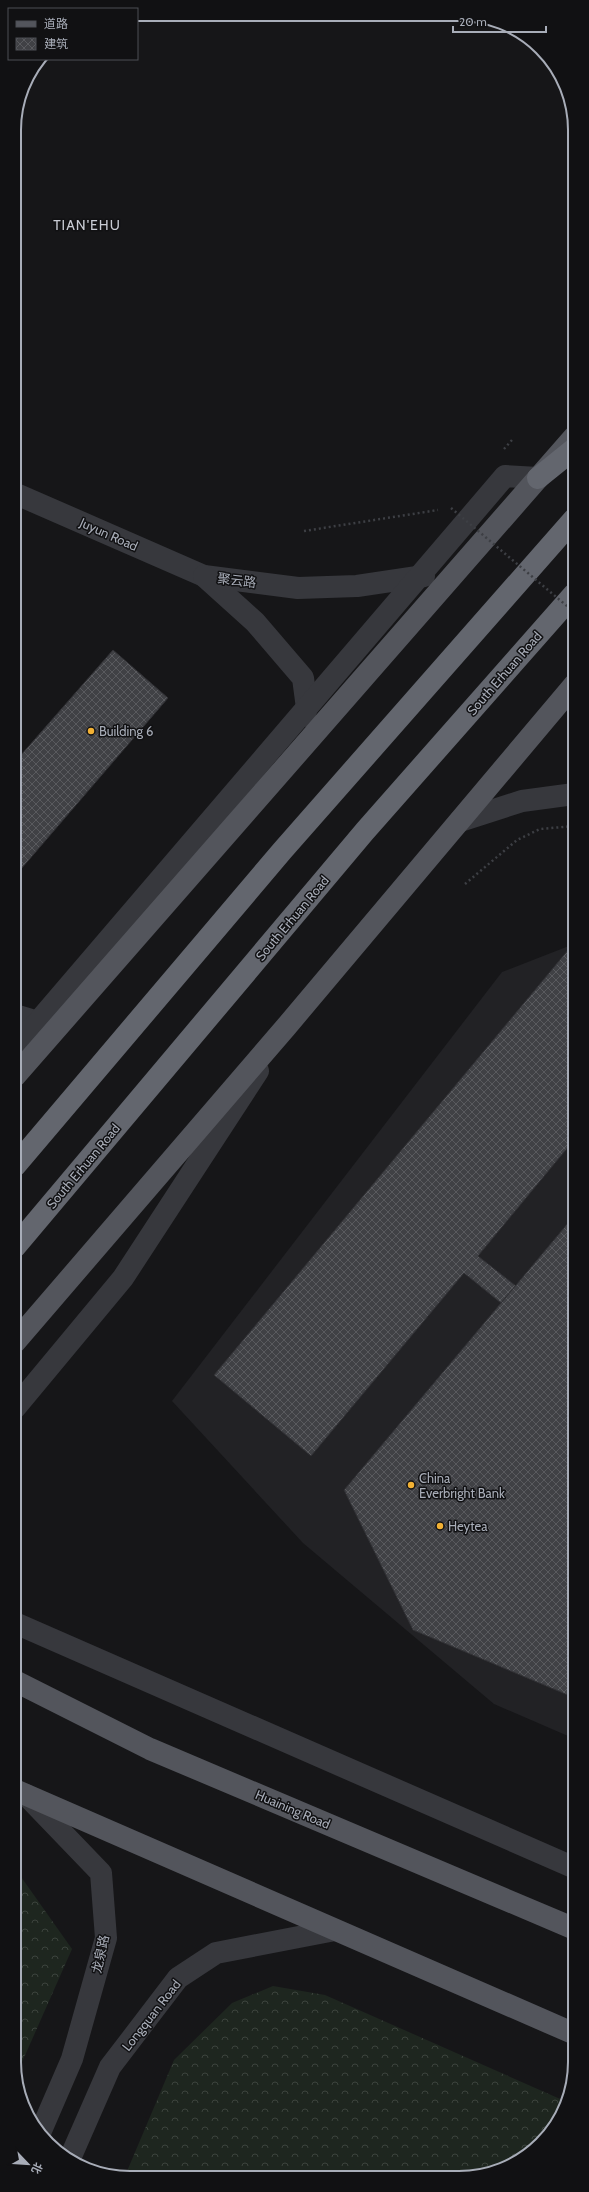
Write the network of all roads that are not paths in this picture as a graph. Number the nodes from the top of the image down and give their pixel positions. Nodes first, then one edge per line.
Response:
1 (568, 444) edge
2 (568, 454) edge
3 (538, 478) junction
4 (21, 496) edge
5 (568, 526) edge
6 (465, 562) junction
7 (204, 576) junction
8 (418, 579) junction
9 (568, 601) edge
10 (568, 692) edge
11 (307, 708) junction
12 (294, 758) junction
13 (568, 795) edge
14 (460, 821) junction
15 (21, 1017) edge
16 (38, 1022) junction
17 (286, 1027) junction
18 (21, 1038) edge
19 (21, 1069) edge
20 (21, 1159) edge
21 (21, 1240) edge
22 (21, 1335) edge
23 (21, 1401) edge
24 (21, 1626) edge
25 (21, 1684) edge
26 (21, 1792) edge
27 (21, 1793) edge
28 (568, 1865) edge
29 (568, 1926) edge
30 (335, 1930) junction
31 (568, 2031) edge
32 (43, 2127) edge
33 (72, 2153) edge

1 - 3 main road
2 - 3 highway
3 - 6 main road
3 - 8 street
4 - 7 street, Juyun Road
5 - 20 highway
6 - 8 street, 聚云路
6 - 12 main road
7 - 8 street, 聚云路
7 - 11 street, 聚云路
8 - 11 street
9 - 21 highway, South Erhuan Road
10 - 14 main road
11 - 12 street, 聚云路
11 - 16 street
12 - 19 main road
13 - 14 street
14 - 17 main road
15 - 16 street
16 - 18 street
17 - 22 main road
17 - 23 street
24 - 28 street
25 - 29 main road, Huaining Road
26 - 30 main road
27 - 32 street, 龙泉路
30 - 31 main road
30 - 33 street, Longquan Road

